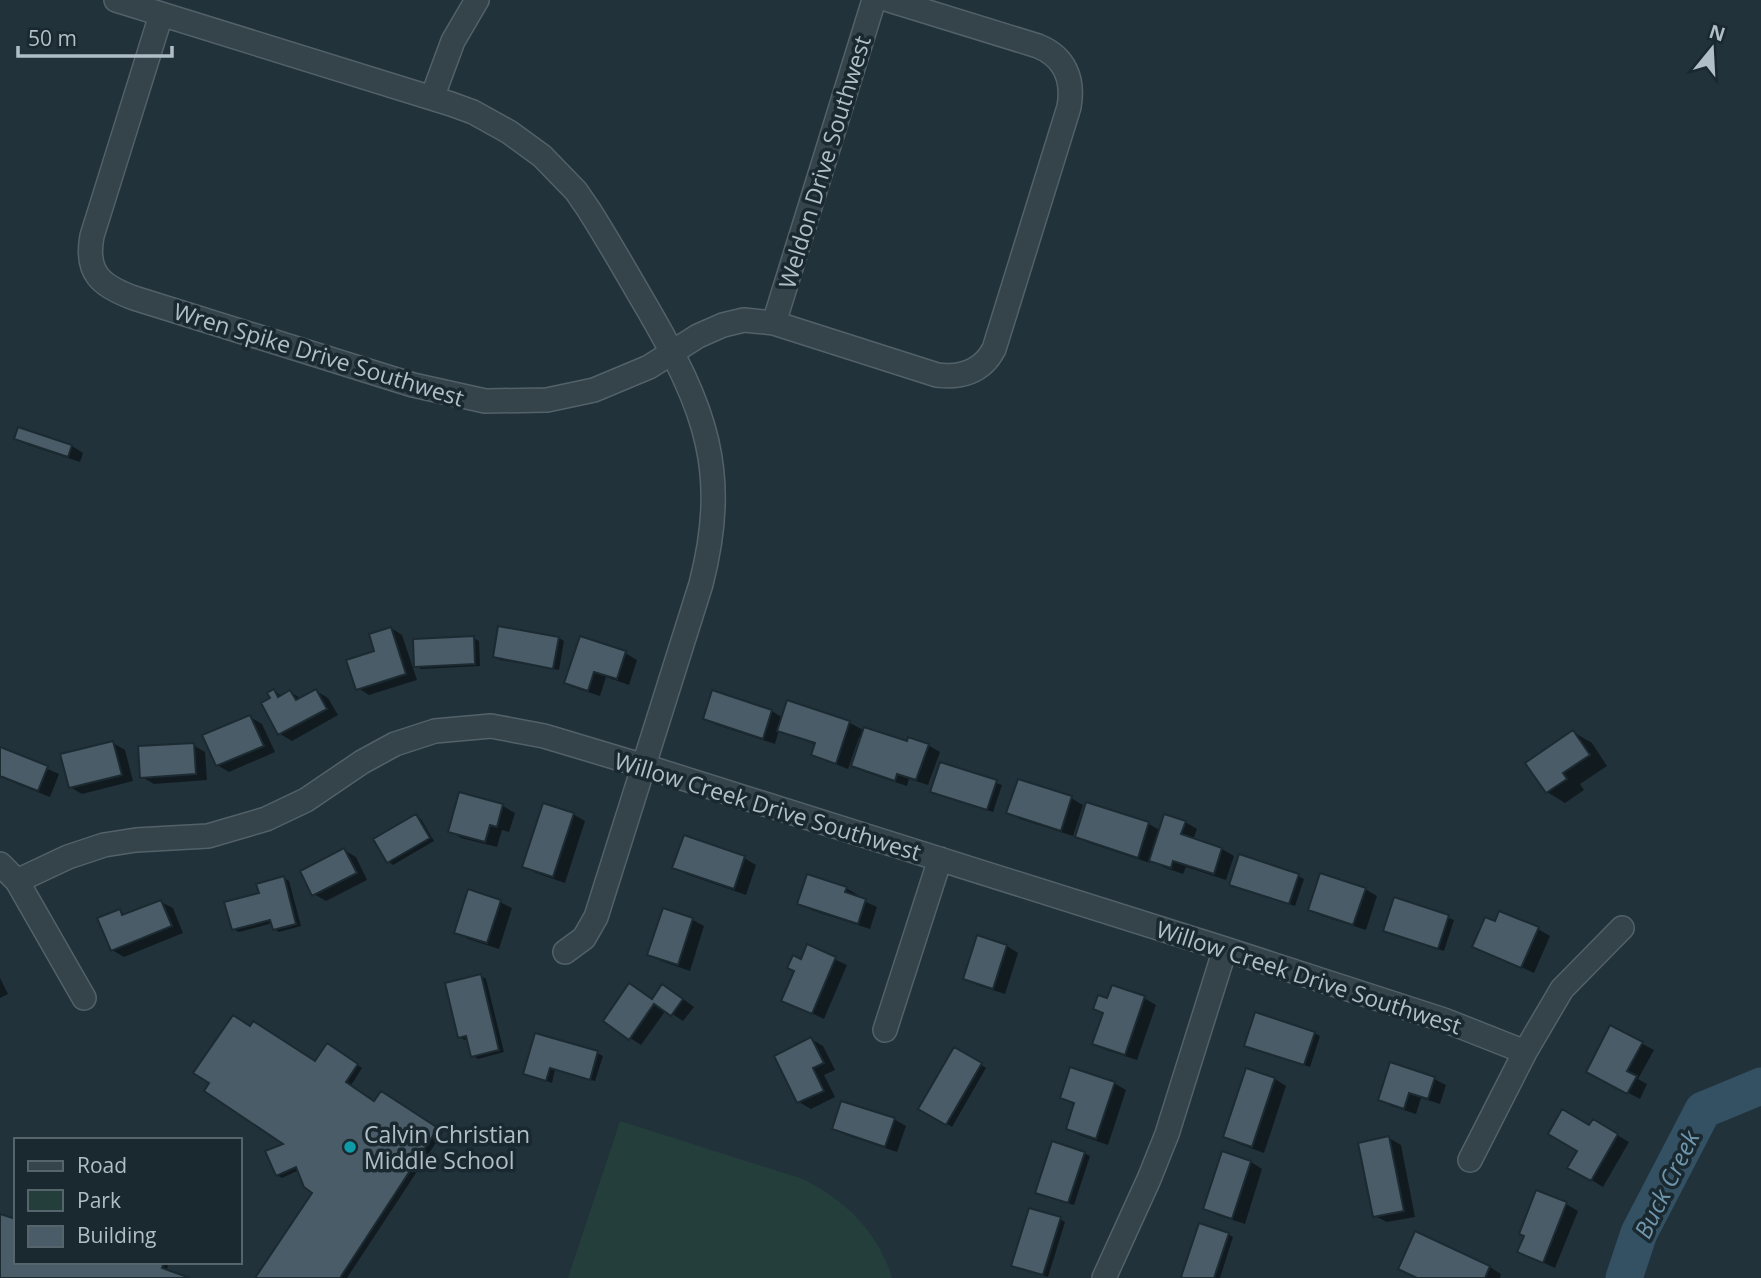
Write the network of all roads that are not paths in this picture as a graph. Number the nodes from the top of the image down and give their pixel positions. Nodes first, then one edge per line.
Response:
1 (116, 0) edge
2 (477, 0) edge
3 (874, 0) edge
4 (889, 0) edge
5 (162, 15) junction
6 (432, 98) junction
7 (774, 323) junction
8 (672, 352) junction
9 (644, 766) junction
10 (940, 859) junction
11 (0, 864) edge
12 (17, 881) junction
13 (1622, 928) dead end
14 (1224, 949) junction
15 (565, 952) dead end
16 (84, 998) dead end
17 (885, 1030) dead end
18 (1525, 1052) junction
19 (1470, 1160) dead end
20 (1104, 1278) edge

1 - 5 street
2 - 6 street
3 - 7 street, Weldon Drive Southwest
4 - 7 street, Wren Spike Drive Southwest
5 - 6 street
5 - 8 street, Wren Spike Drive Southwest
6 - 8 street
7 - 8 street, Wren Spike Drive Southwest
8 - 9 street
9 - 10 street, Willow Creek Drive Southwest
9 - 12 street, Willow Creek Drive Southwest
9 - 15 street
10 - 14 street, Willow Creek Drive Southwest
10 - 17 street
11 - 12 street
12 - 16 street
13 - 18 street
14 - 18 street, Willow Creek Drive Southwest
14 - 20 street
18 - 19 street

